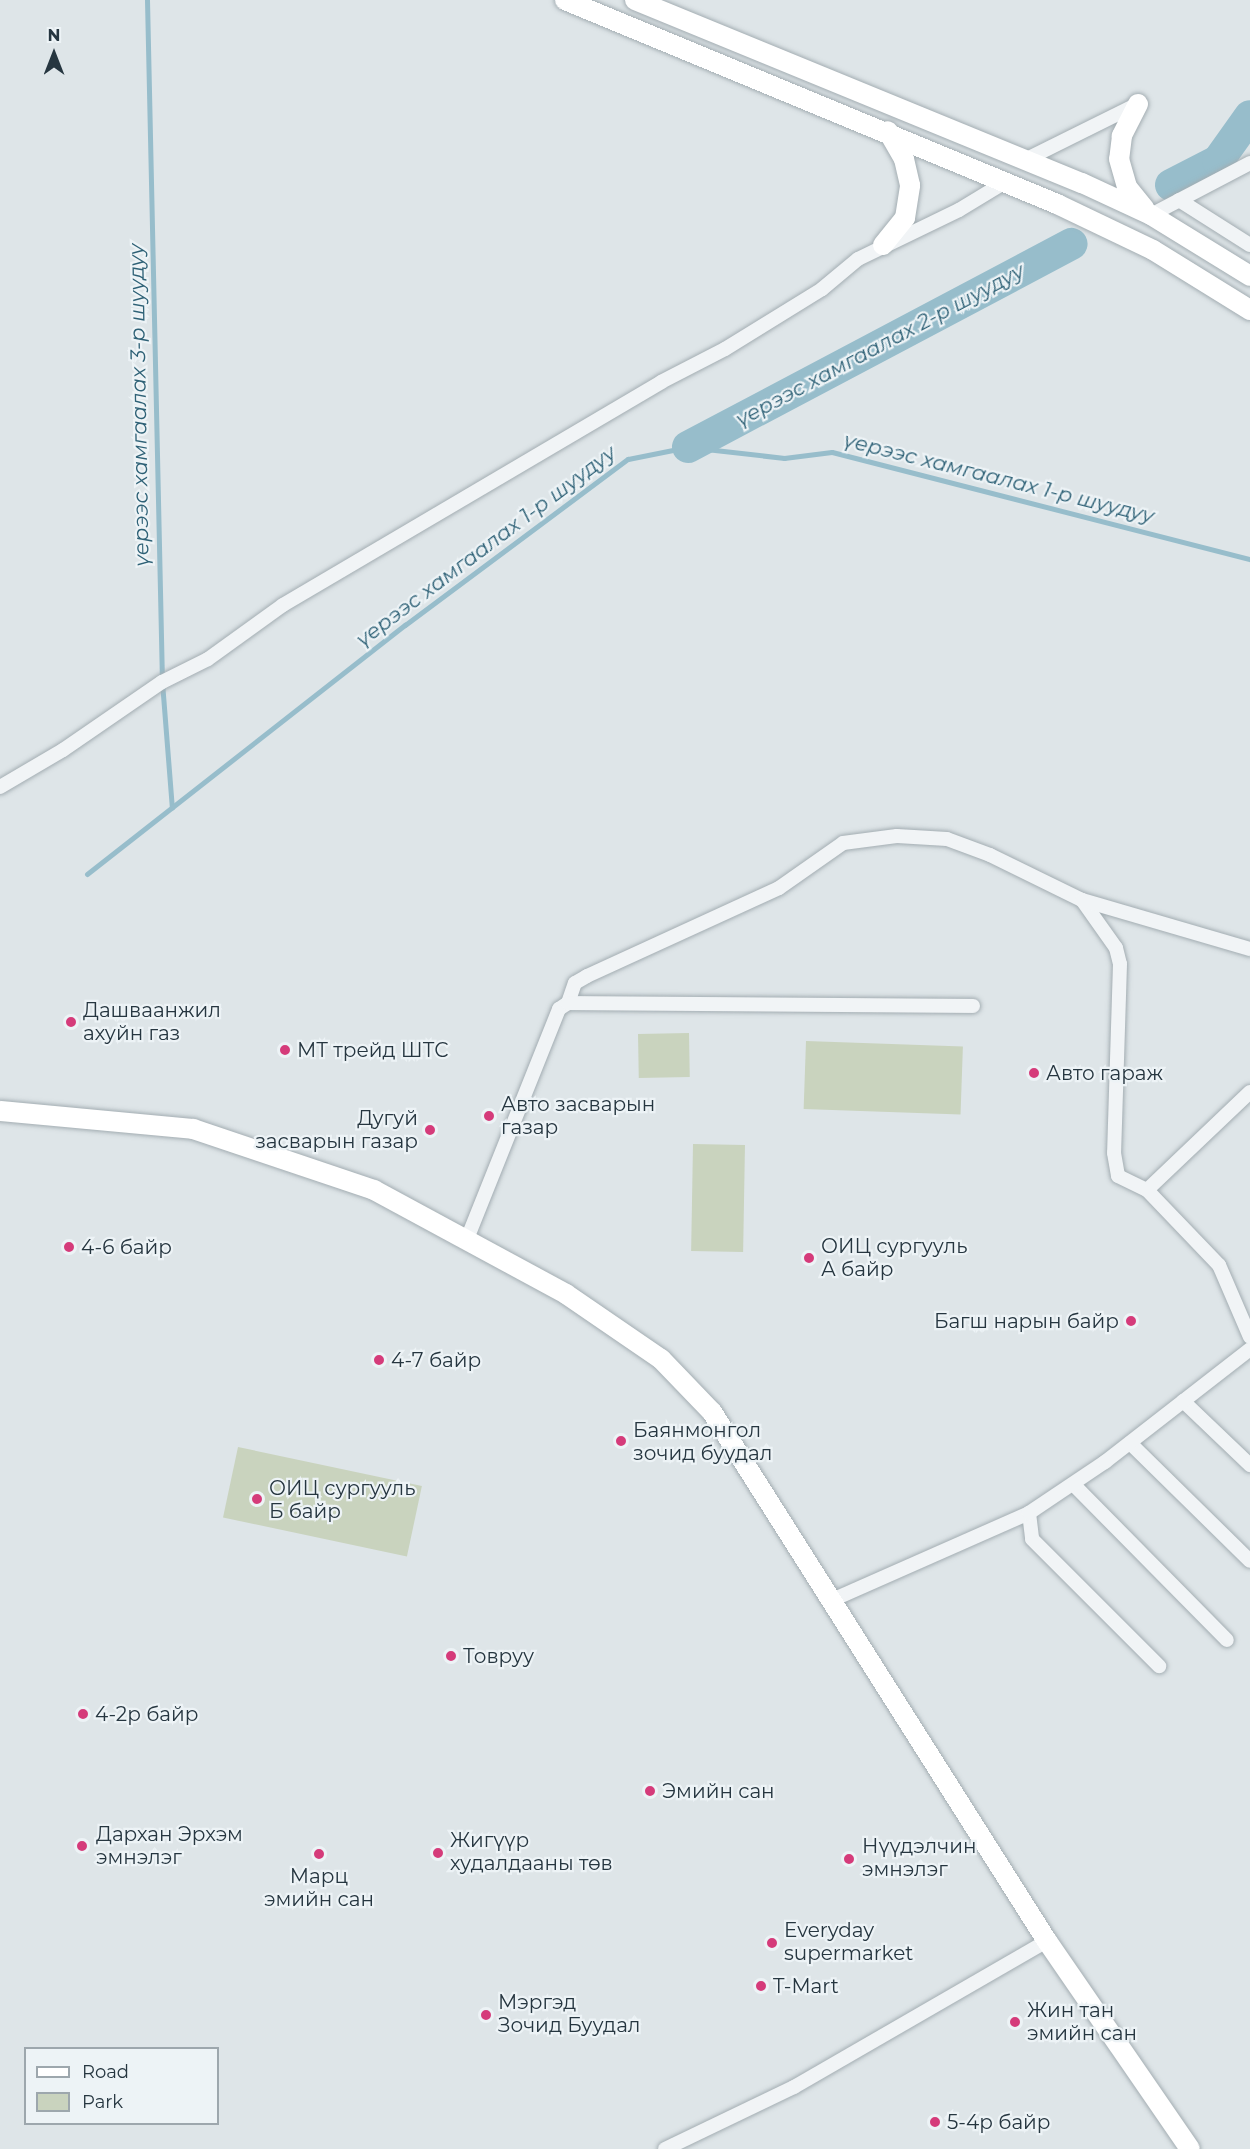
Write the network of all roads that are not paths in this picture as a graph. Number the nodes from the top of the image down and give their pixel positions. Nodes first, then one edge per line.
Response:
1 (565, 0) edge
2 (635, 0) edge
3 (1138, 104) joint
4 (888, 131) junction
5 (1027, 159) junction
6 (1250, 164) edge
7 (1005, 182) junction
8 (1179, 200) junction
9 (1151, 215) junction
10 (883, 245) junction
11 (1250, 245) edge
12 (1250, 276) edge
13 (1250, 310) edge
14 (0, 787) edge
15 (1082, 900) junction
16 (1250, 949) edge
17 (568, 1003) junction
18 (973, 1006) dead end
19 (1250, 1092) edge
20 (0, 1111) edge
21 (1147, 1190) junction
22 (466, 1239) junction
23 (1250, 1336) edge
24 (1250, 1349) edge
25 (1183, 1401) junction
26 (1130, 1443) junction
27 (1250, 1465) edge
28 (1073, 1484) junction
29 (1029, 1514) junction
30 (1250, 1561) edge
31 (832, 1600) junction
32 (1227, 1640) dead end
33 (1159, 1666) dead end
34 (1047, 1941) junction
35 (665, 2149) edge
36 (1190, 2149) edge

1 - 4 street
2 - 5 street
3 - 5 street
3 - 9 street
4 - 7 street
4 - 10 street
5 - 7 street
5 - 9 street
6 - 8 street
7 - 10 street
7 - 13 street
8 - 9 street
8 - 11 street
9 - 12 street
10 - 14 street
15 - 16 street
15 - 17 street
15 - 21 street
17 - 18 street
17 - 22 street
19 - 21 street
20 - 22 street
21 - 23 street
22 - 31 street
24 - 25 street
25 - 26 street
25 - 27 street
26 - 28 street
26 - 30 street
28 - 29 street
28 - 32 street
29 - 31 street
29 - 33 street
31 - 34 street
34 - 35 street
34 - 36 street

